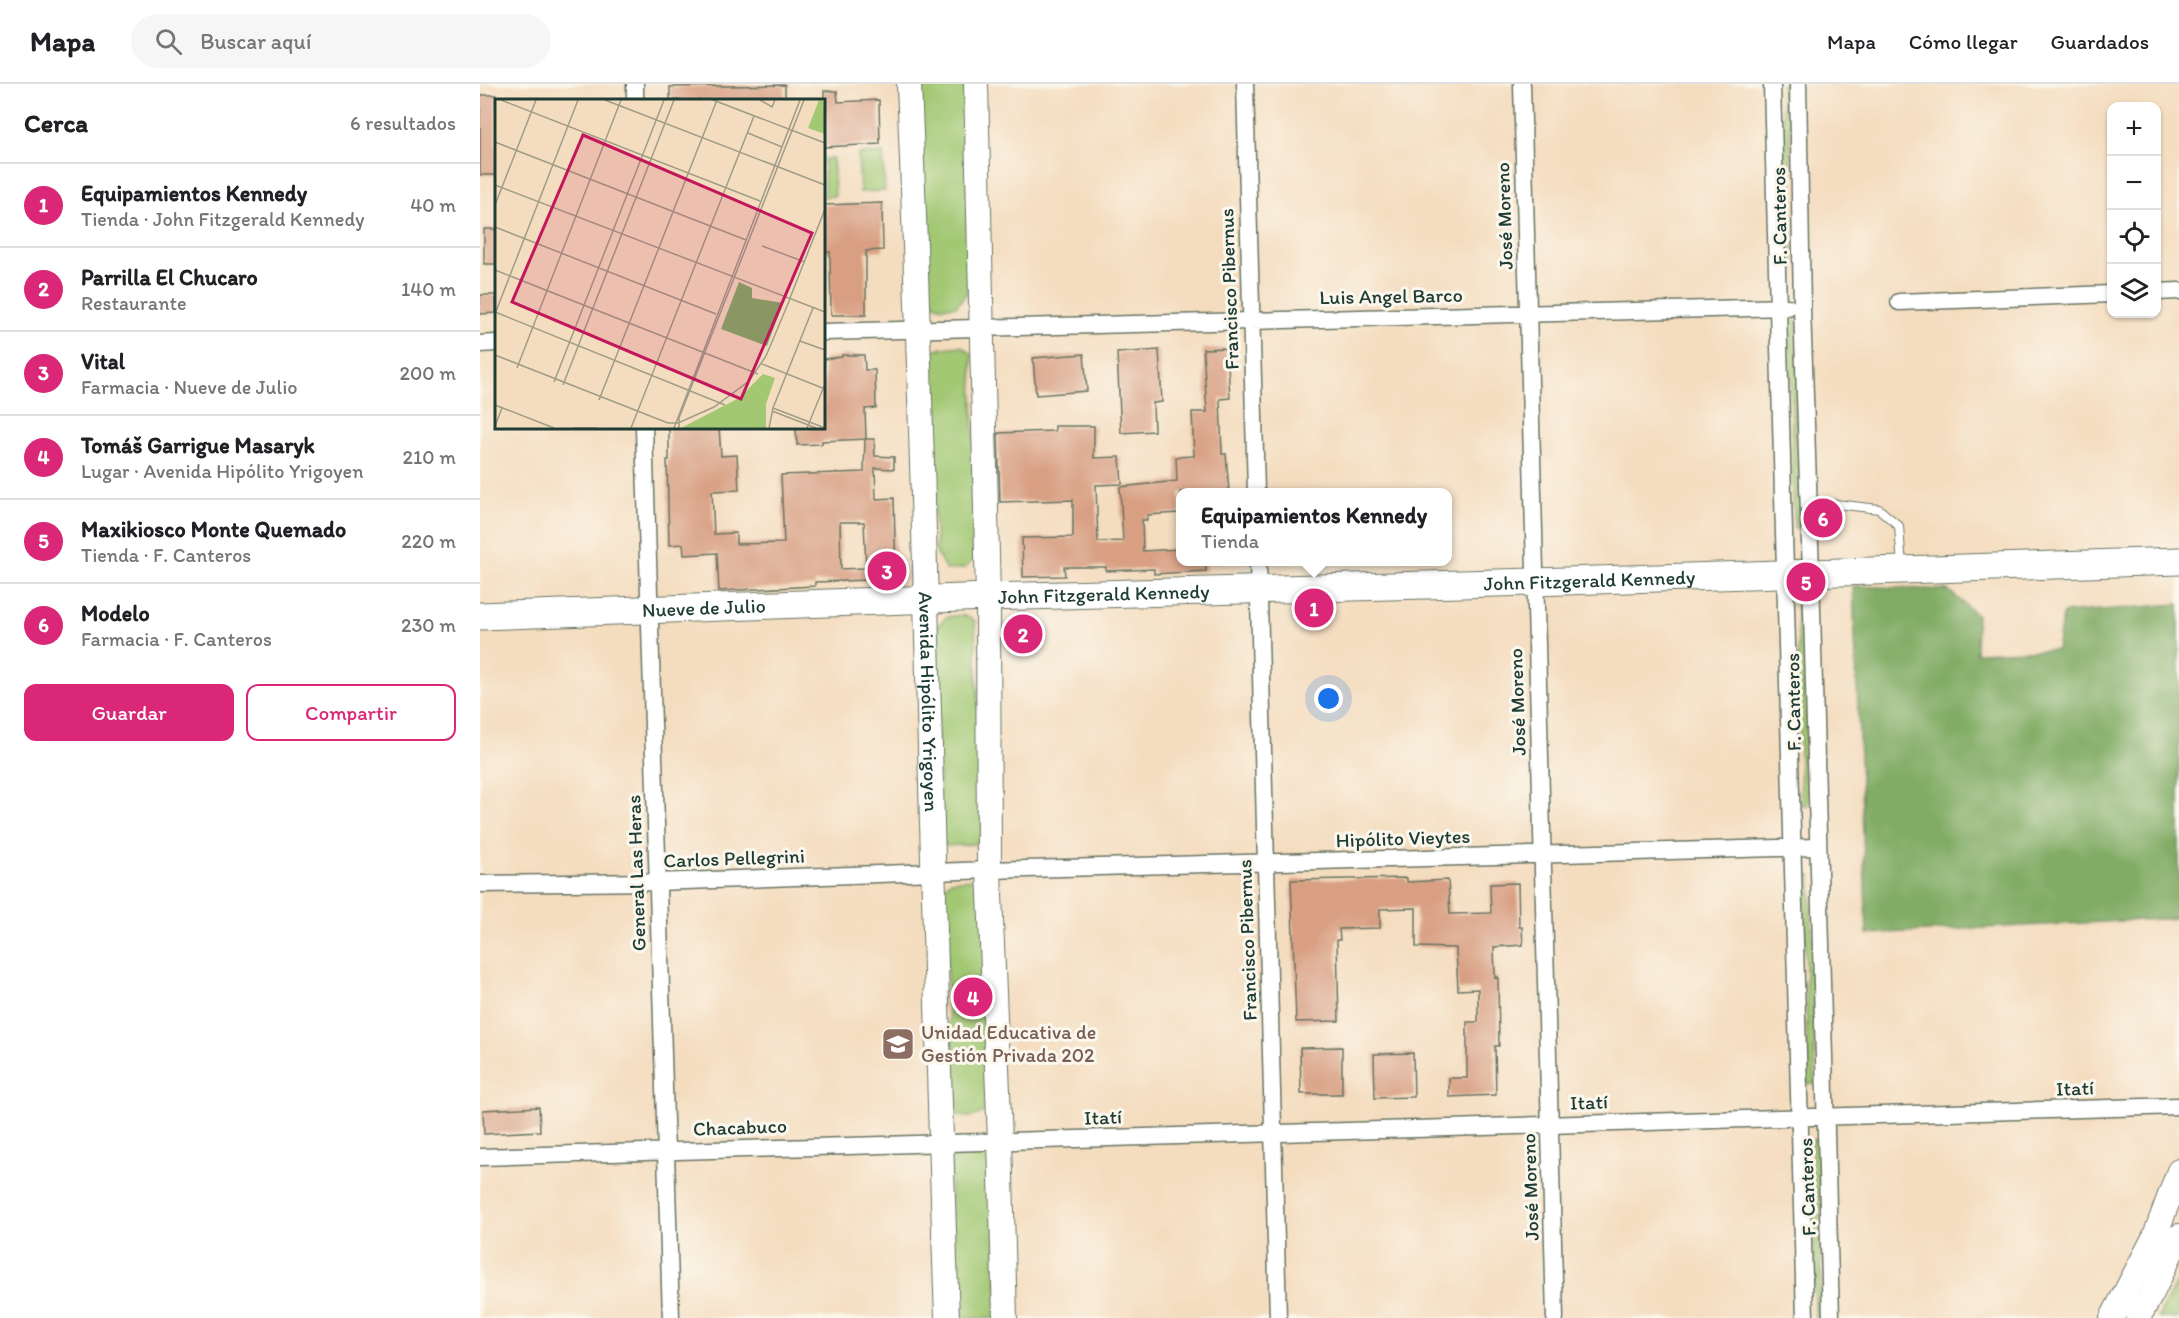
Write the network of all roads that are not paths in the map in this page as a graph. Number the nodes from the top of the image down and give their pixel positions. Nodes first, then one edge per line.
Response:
1 (634, 84) edge
2 (909, 84) edge
3 (976, 84) edge
4 (1245, 84) edge
5 (1522, 84) edge
6 (1772, 84) edge
7 (1798, 84) edge
8 (635, 99) edge
9 (2179, 291) edge
10 (2161, 292) edge
11 (2107, 294) edge
12 (1899, 302) dead end
13 (1802, 307) junction
14 (1778, 308) junction
15 (1528, 314) junction
16 (1251, 321) junction
17 (980, 328) junction
18 (919, 329) junction
19 (825, 332) edge
20 (495, 343) edge
21 (480, 344) edge
22 (644, 429) edge
23 (1256, 488) edge
24 (1809, 501) junction
25 (2179, 561) edge
26 (1258, 566) edge
27 (1903, 570) junction
28 (1798, 574) junction
29 (1535, 582) junction
30 (1259, 591) junction
31 (988, 597) junction
32 (927, 600) junction
33 (648, 609) junction
34 (480, 616) edge
35 (1792, 848) junction
36 (1818, 848) junction
37 (1542, 855) junction
38 (1266, 862) junction
39 (989, 870) junction
40 (933, 872) junction
41 (657, 882) junction
42 (480, 884) edge
43 (2179, 1106) edge
44 (1826, 1116) junction
45 (1800, 1117) junction
46 (1550, 1124) junction
47 (1273, 1132) junction
48 (1000, 1141) junction
49 (941, 1142) junction
50 (665, 1151) junction
51 (480, 1157) edge
52 (2179, 1171) edge
53 (2179, 1236) edge
54 (671, 1318) edge
55 (948, 1318) edge
56 (1005, 1318) edge
57 (1278, 1318) edge
58 (1555, 1318) edge
59 (1805, 1318) edge
60 (1831, 1318) edge
61 (2112, 1318) edge
62 (2138, 1318) edge

1 - 8 street
2 - 18 main road, Avenida Hipólito Yrigoyen
3 - 17 main road
4 - 16 street, Francisco Pibernus
5 - 15 street, José Moreno
6 - 14 street, F. Canteros
7 - 13 street, F. Canteros
9 - 10 street
11 - 12 street
13 - 14 street, Luis Angel Barco
13 - 24 street, F. Canteros
14 - 15 street, Luis Angel Barco
14 - 28 street, F. Canteros
15 - 16 street, Luis Angel Barco
15 - 29 street, José Moreno
16 - 17 street, Luis Angel Barco
16 - 23 street, Francisco Pibernus
17 - 18 street, Luis Angel Barco
17 - 31 main road
18 - 19 street, Luis Angel Barco
18 - 32 main road, Avenida Hipólito Yrigoyen
20 - 21 street
22 - 33 street, General Las Heras
24 - 27 lane
24 - 28 street, F. Canteros
25 - 27 main road, John Fitzgerald Kennedy
26 - 30 street, Francisco Pibernus
27 - 28 main road, John Fitzgerald Kennedy
28 - 29 main road, John Fitzgerald Kennedy
28 - 35 street, F. Canteros
28 - 36 street, F. Canteros
29 - 30 main road, John Fitzgerald Kennedy
29 - 37 street, José Moreno
30 - 31 main road, John Fitzgerald Kennedy
30 - 38 street, Francisco Pibernus
31 - 32 main road, John Fitzgerald Kennedy
31 - 39 main road
32 - 33 main road, Nueve de Julio
32 - 40 main road, Avenida Hipólito Yrigoyen
33 - 34 main road, Nueve de Julio
33 - 41 street, General Las Heras
35 - 36 street, Hipólito Vieytes
35 - 37 street, Hipólito Vieytes
35 - 45 street, F. Canteros
36 - 44 street, F. Canteros
37 - 38 street, Hipólito Vieytes
37 - 46 street, José Moreno
38 - 39 street, Hipólito Vieytes
38 - 47 street, Francisco Pibernus
39 - 40 street, Carlos Pellegrini
39 - 48 main road
40 - 41 street, Carlos Pellegrini
40 - 49 main road, Avenida Hipólito Yrigoyen
41 - 42 street, Carlos Pellegrini
41 - 50 street, General Las Heras
43 - 44 street, Itatí
44 - 45 street, Itatí
44 - 60 street, F. Canteros
45 - 46 street, Itatí
45 - 59 street, F. Canteros
46 - 47 street, Itatí
46 - 58 street, José Moreno
47 - 48 street, Itatí
47 - 57 street, Francisco Pibernus
48 - 49 street, Chacabuco
48 - 56 main road
49 - 50 street, Chacabuco
49 - 55 main road, Avenida Hipólito Yrigoyen
50 - 51 street, Chacabuco
50 - 54 street, General Las Heras
52 - 61 main road
53 - 62 main road

